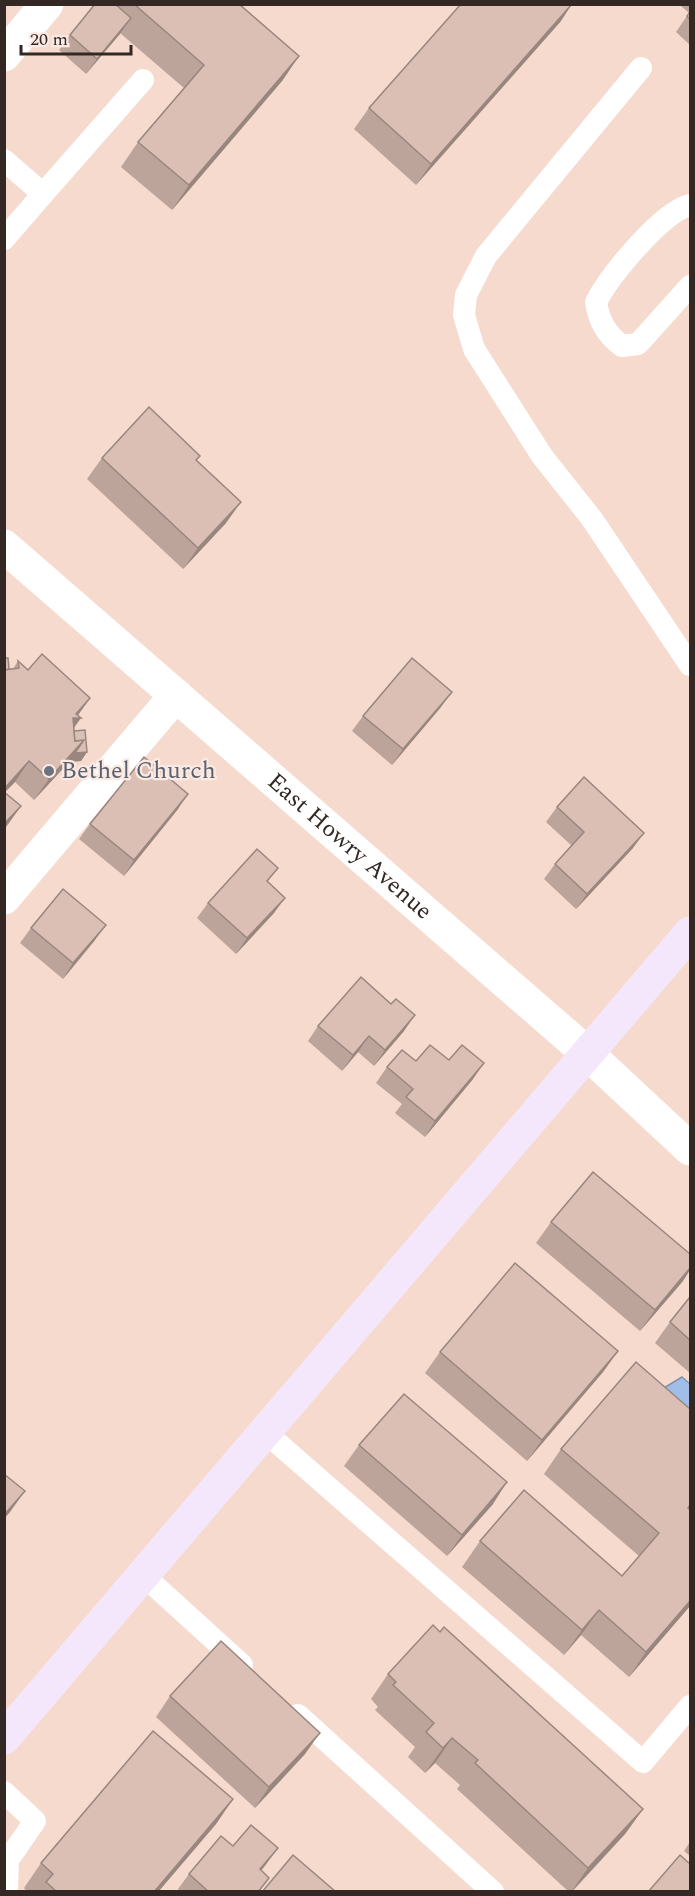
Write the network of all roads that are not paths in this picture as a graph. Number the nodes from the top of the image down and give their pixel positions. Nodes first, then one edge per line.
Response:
1 (47, 4) edge
2 (4, 55) edge
3 (640, 69) dead end
4 (142, 80) dead end
5 (4, 160) edge
6 (43, 194) junction
7 (690, 205) edge
8 (4, 239) edge
9 (690, 286) edge
10 (4, 546) edge
11 (690, 665) edge
12 (176, 695) junction
13 (4, 898) edge
14 (690, 933) edge
15 (587, 1053) junction
16 (690, 1149) edge
17 (265, 1432) junction
18 (143, 1575) junction
19 (257, 1678) edge
20 (283, 1702) edge
21 (690, 1706) edge
22 (4, 1738) edge
23 (4, 1792) edge
24 (7, 1892) edge
25 (493, 1892) edge

1 - 2 street
3 - 11 lane
4 - 6 lane
5 - 6 lane
6 - 8 lane
7 - 9 lane
10 - 12 street, East Howry Avenue
12 - 13 street
12 - 15 street, East Howry Avenue
14 - 15 main road
15 - 16 street, East Howry Avenue
15 - 17 main road
17 - 18 main road
17 - 21 lane
18 - 19 lane
18 - 22 main road
20 - 25 lane
23 - 24 lane

